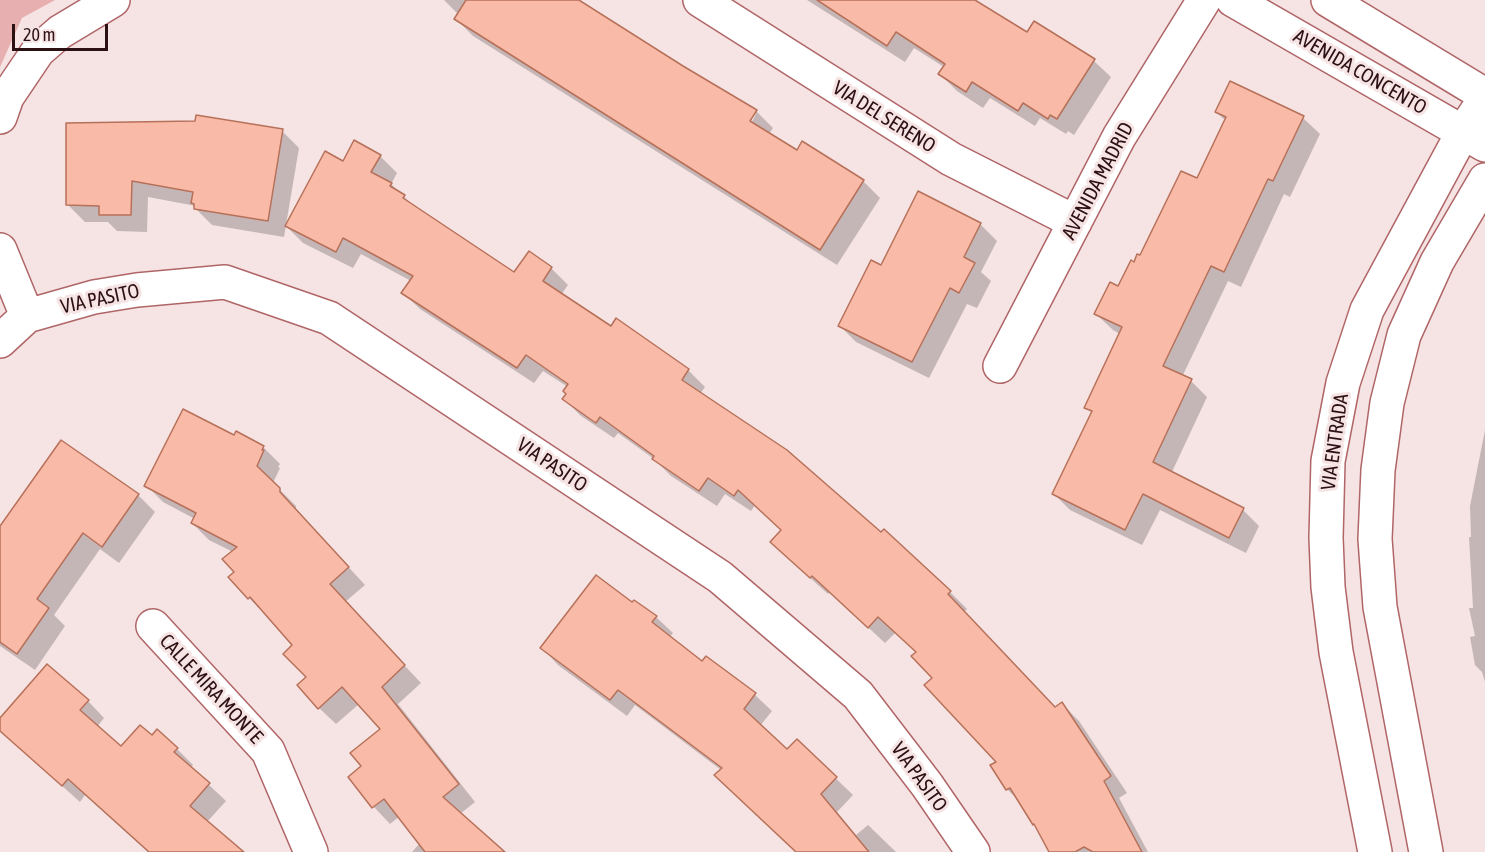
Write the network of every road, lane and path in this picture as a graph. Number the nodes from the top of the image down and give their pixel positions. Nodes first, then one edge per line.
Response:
1 (113, 0) edge
2 (700, 0) edge
3 (1204, 0) edge
4 (1233, 0) edge
5 (1328, 0) edge
6 (1485, 97) edge
7 (0, 117) edge
8 (1474, 138) edge
9 (1485, 180) edge
10 (1075, 222) junction
11 (0, 250) edge
12 (27, 316) junction
13 (0, 341) edge
14 (1000, 366) dead end
15 (153, 626) dead end
16 (311, 852) edge
17 (973, 852) edge
18 (1376, 852) edge
19 (1426, 852) edge

1 - 7 street
2 - 10 street, VIA DEL SERENO
3 - 10 street, AVENIDA MADRID
4 - 8 street, AVENIDA CONCENTO
5 - 6 street
6 - 8 street, VIA ENTRADA
8 - 18 street, VIA ENTRADA
9 - 19 street
10 - 14 street, AVENIDA MADRID
11 - 12 street
12 - 13 street
12 - 17 street, VIA PASITO
15 - 16 street, CALLE MIRA MONTE

